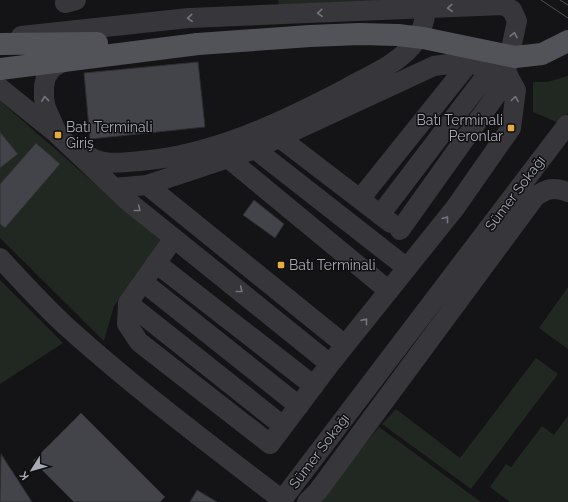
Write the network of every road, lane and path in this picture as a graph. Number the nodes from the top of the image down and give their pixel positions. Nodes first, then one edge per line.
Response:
1 (271, 7) edge
2 (426, 9) junction
3 (0, 40) edge
4 (568, 41) edge
5 (0, 44) edge
6 (198, 44) junction
7 (66, 60) junction
8 (469, 63) junction
9 (0, 69) edge
10 (502, 73) junction
11 (0, 88) edge
12 (567, 125) edge
13 (58, 135) junction
14 (280, 138) junction
15 (255, 150) junction
16 (228, 158) junction
17 (147, 185) junction
18 (114, 188) junction
19 (568, 192) edge
20 (360, 199) junction
21 (380, 215) junction
22 (400, 230) junction
23 (174, 238) junction
24 (423, 248) junction
25 (0, 258) edge
26 (156, 263) junction
27 (407, 268) junction
28 (143, 282) junction
29 (389, 291) junction
30 (345, 346) junction
31 (330, 364) junction
32 (314, 386) junction
33 (299, 406) junction
34 (281, 501) edge
35 (304, 502) edge
36 (307, 502) edge

2 -> 1 street
1 -> 3 street
10 -> 2 street
2 - 13 street
4 - 6 main road, bridge
5 - 6 main road
6 - 7 main road
7 - 9 main road
13 -> 7 street
8 - 10 street
8 - 14 street
8 - 20 street
10 - 21 street
10 - 22 street
24 -> 10 street
11 - 13 street
12 - 34 street, Sümer Sokağı
13 - 18 street
14 - 15 street
14 - 20 street
15 - 16 street
15 - 27 street
16 - 17 street
16 - 29 street
17 - 18 street
17 - 30 street
18 -> 23 street
19 - 36 street
20 - 21 street
21 - 22 street
22 - 24 street
23 - 26 street
23 -> 31 street
24 - 27 street
25 - 34 street, Sümer Sokağı
26 - 28 street
26 - 32 street
27 - 29 street
28 - 33 street
28 - 33 street
30 -> 29 street
30 - 31 street
31 - 32 street
32 - 33 street
34 - 35 street

